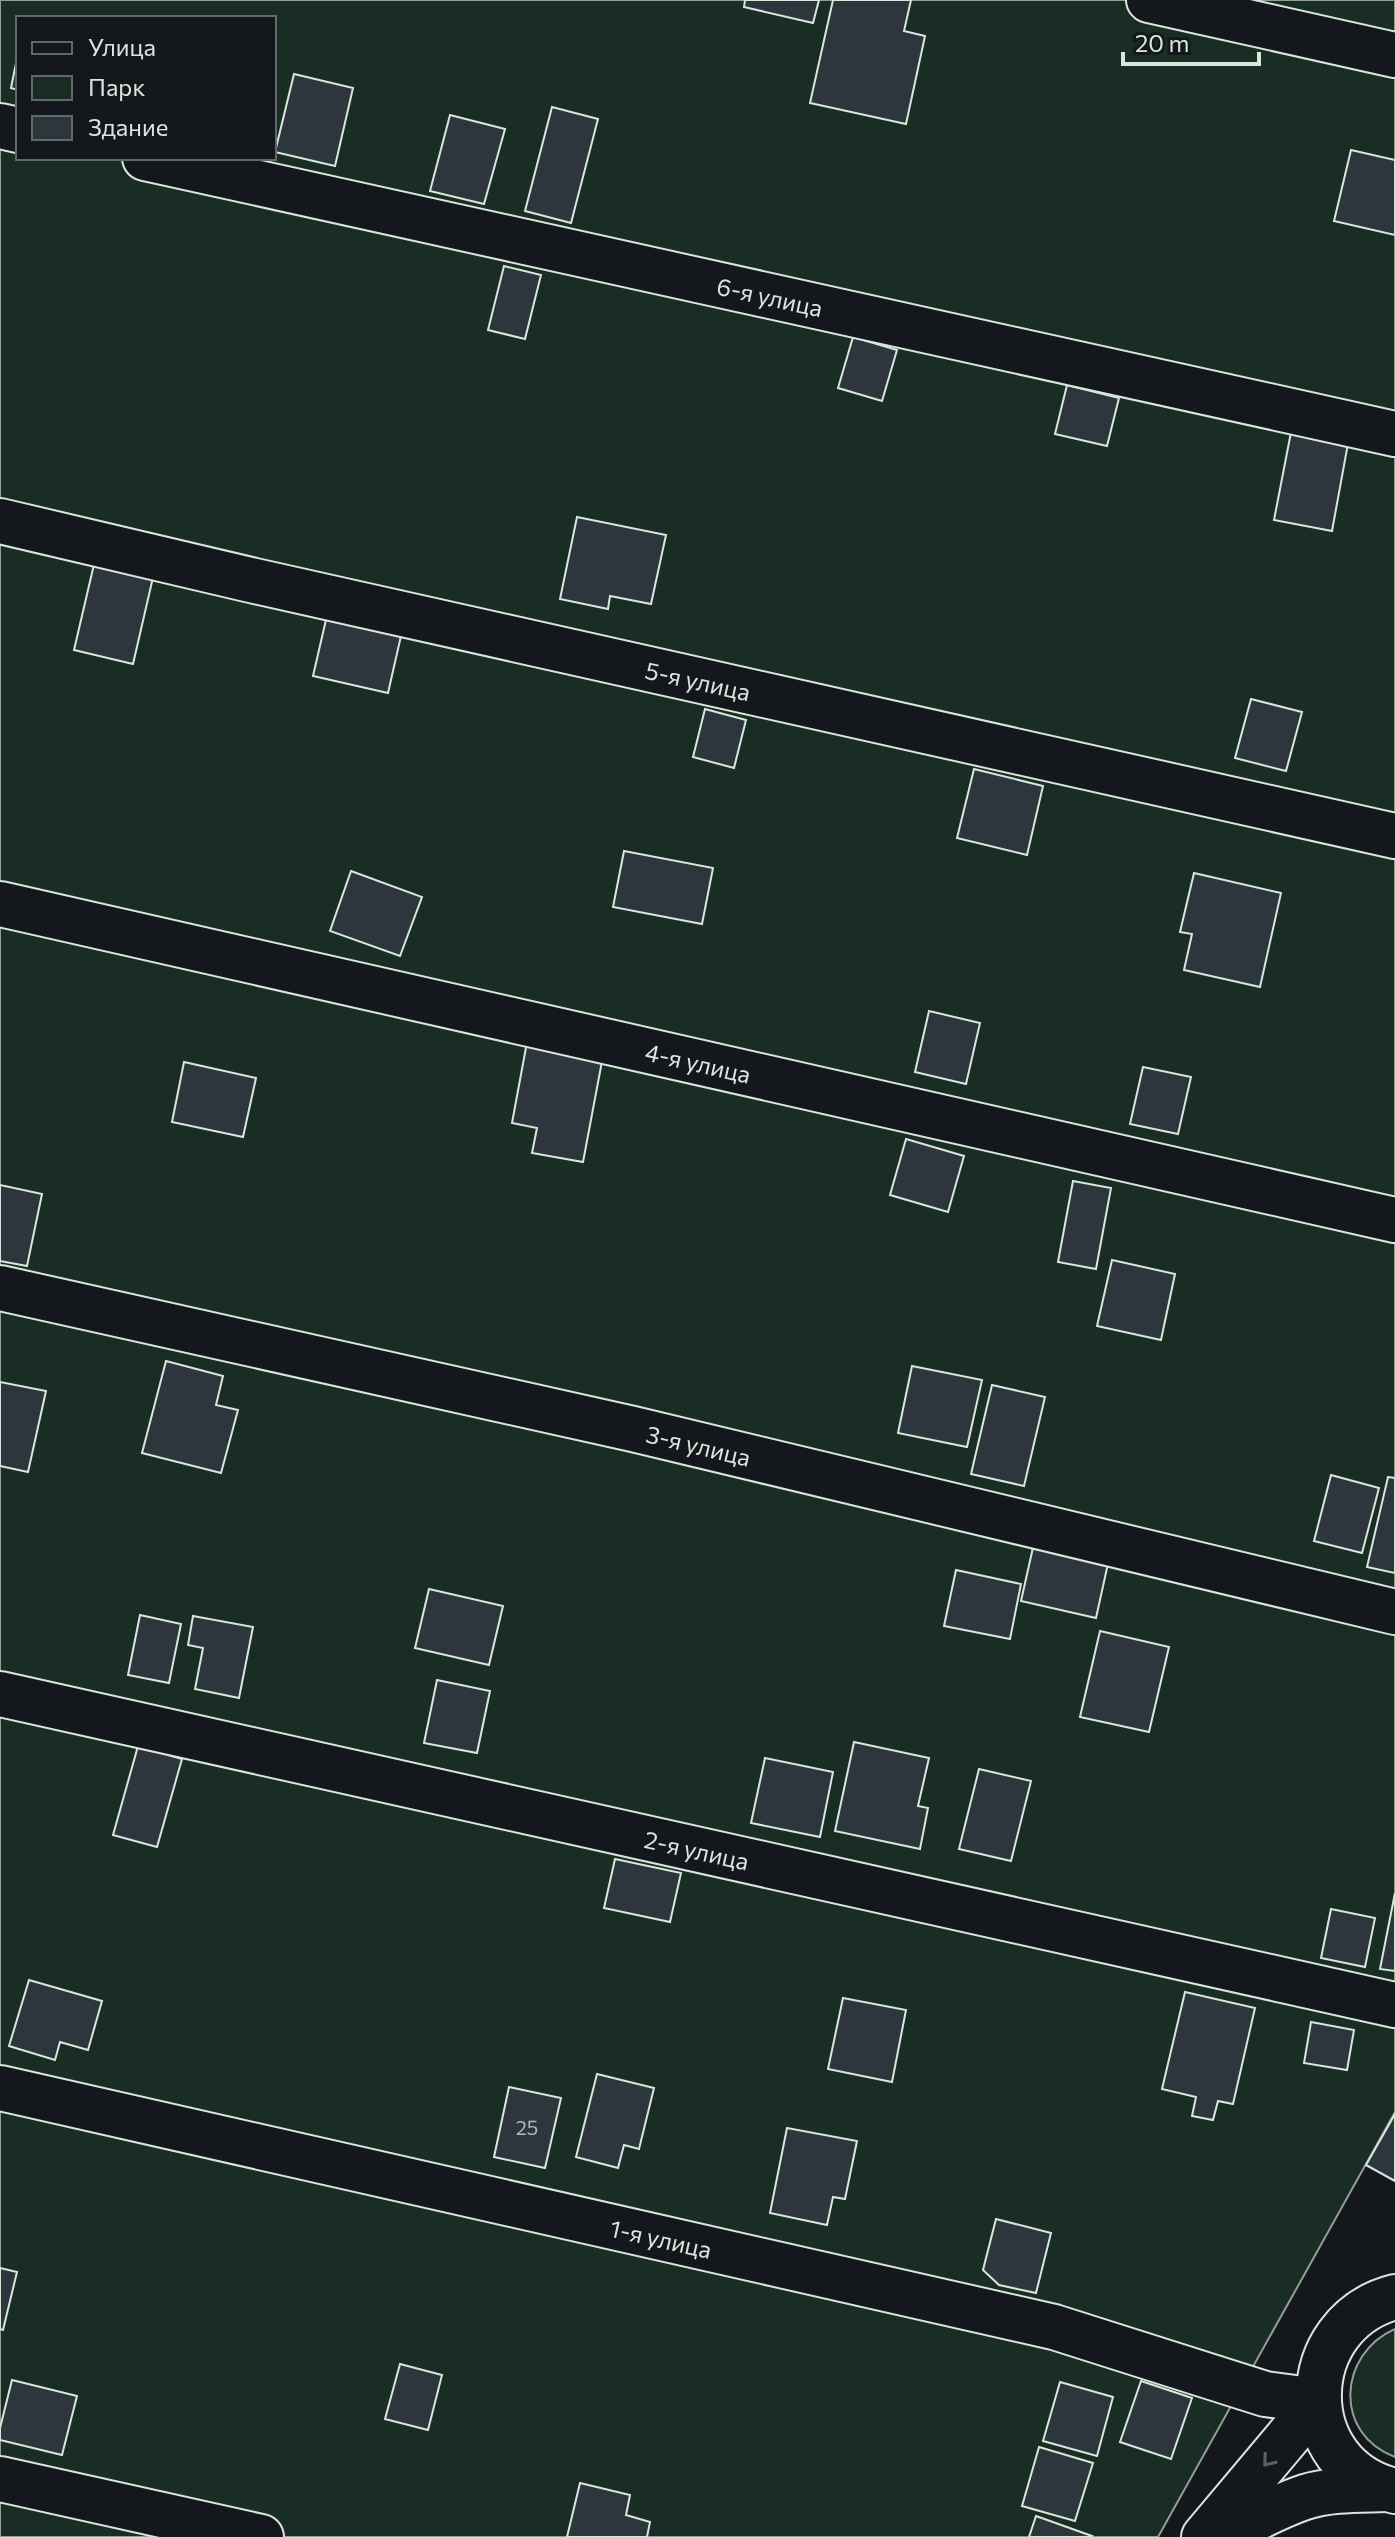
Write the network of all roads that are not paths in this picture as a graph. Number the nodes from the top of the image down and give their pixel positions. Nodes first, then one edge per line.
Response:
1 (1149, 0) edge
2 (1395, 55) edge
3 (154, 160) edge
4 (1395, 434) edge
5 (0, 521) edge
6 (1395, 836) edge
7 (0, 904) edge
8 (1395, 1220) edge
9 (0, 1288) edge
10 (1395, 1612) edge
11 (0, 1694) edge
12 (1395, 2005) edge
13 (0, 2088) edge
14 (1395, 2297) edge
15 (1318, 2401) junction
16 (0, 2479) edge
17 (1390, 2490) edge
18 (261, 2537) edge
19 (1204, 2537) edge
20 (1219, 2537) edge

1 - 2 street
3 - 4 street, 6-я улица
5 - 6 street, 5-я улица
7 - 8 street, 4-я улица
9 - 10 street, 3-я улица
11 - 12 street, 2-я улица
13 - 15 street, 1-я улица
14 - 15 street
15 - 17 street
15 -> 19 street
16 - 18 street
17 - 20 street

